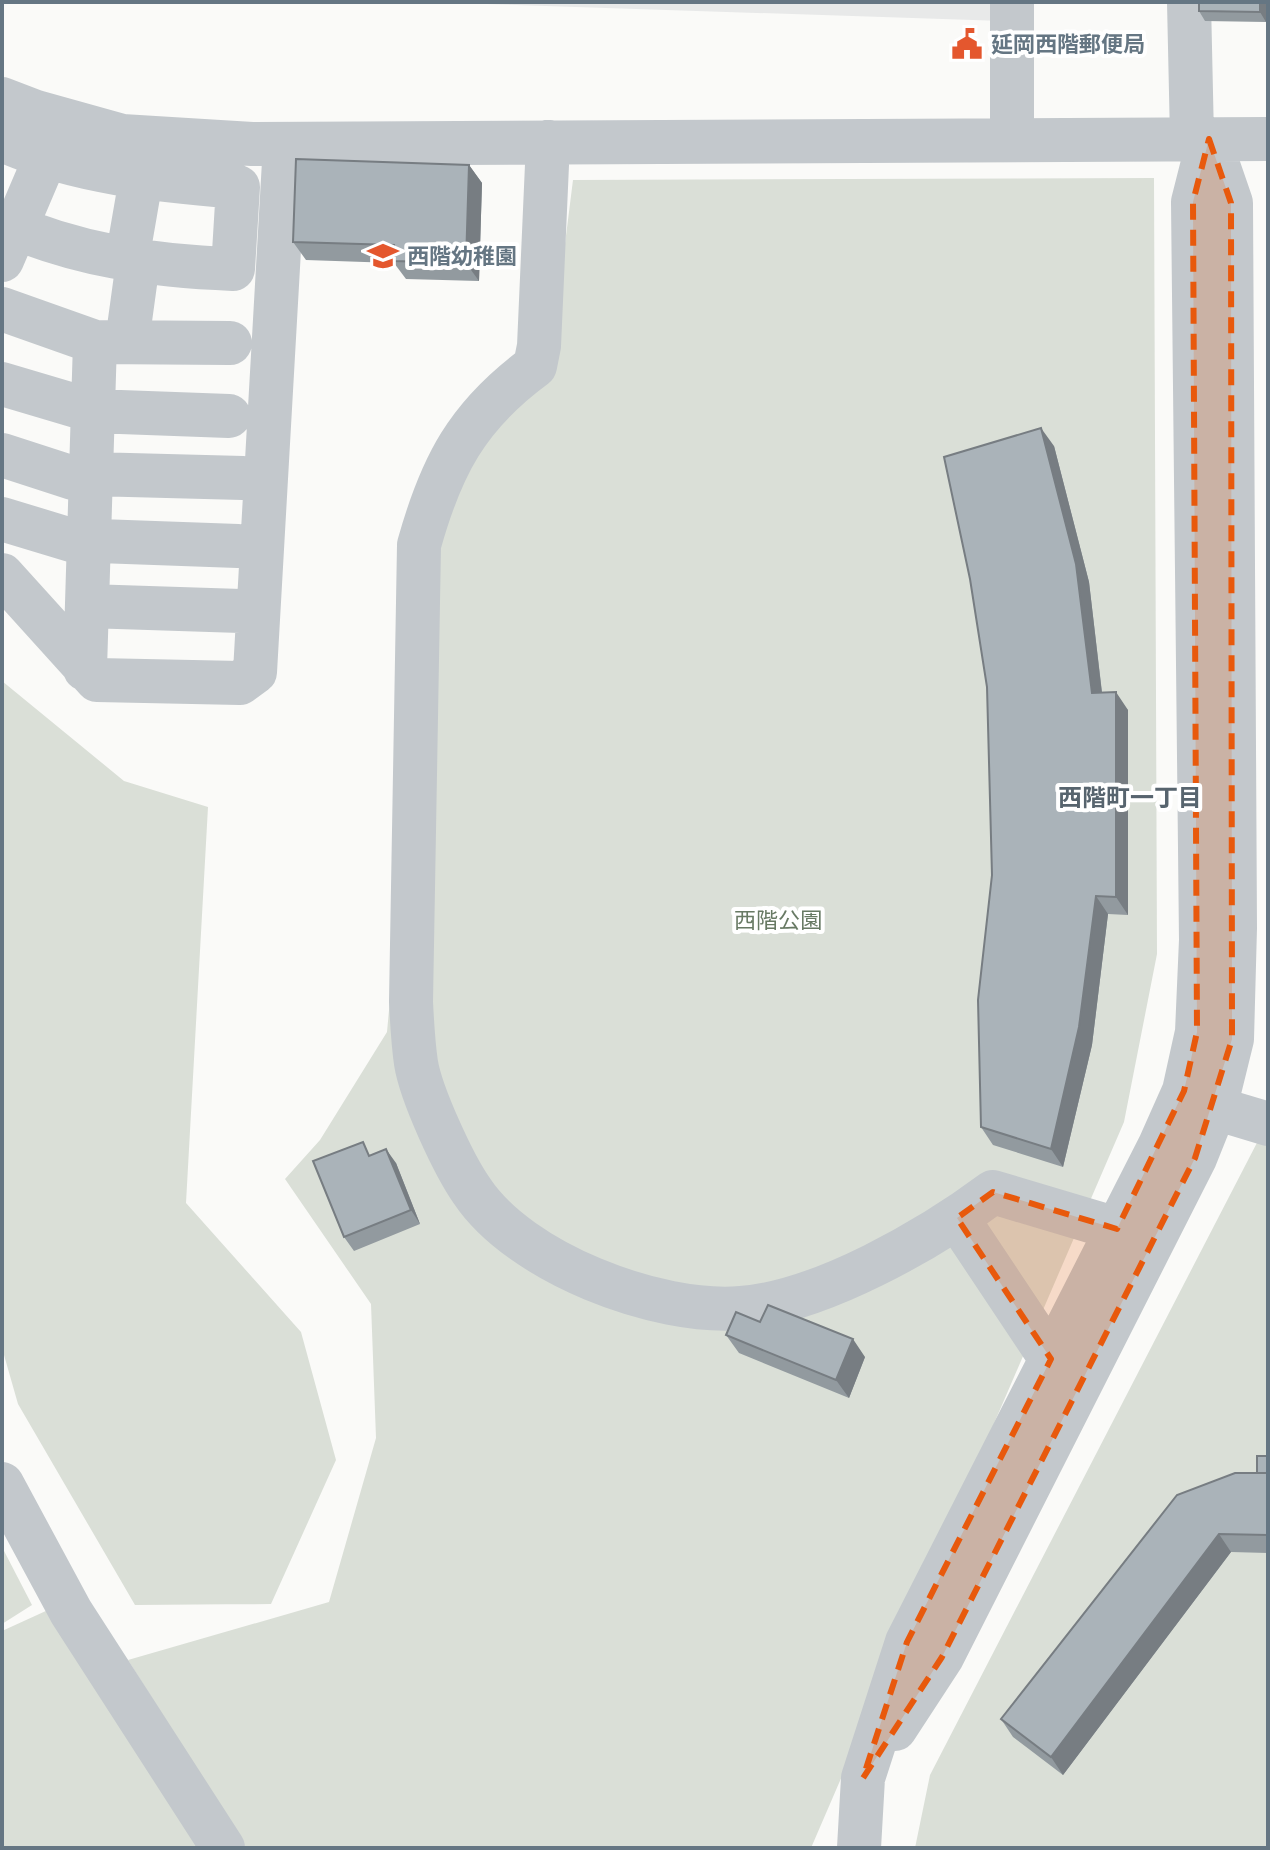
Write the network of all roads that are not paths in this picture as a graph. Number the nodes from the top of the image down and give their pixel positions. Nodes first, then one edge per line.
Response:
1 (1189, 2) edge
2 (1010, 12) edge
3 (2, 99) edge
4 (1012, 139) junction
5 (1200, 139) junction
6 (1268, 139) edge
7 (2, 140) edge
8 (548, 142) junction
9 (285, 144) junction
10 (45, 159) junction
11 (141, 179) junction
12 (7, 236) edge
13 (132, 261) junction
14 (2, 309) edge
15 (111, 342) junction
16 (230, 343) dead end
17 (2, 384) edge
18 (93, 411) junction
19 (229, 416) dead end
20 (2, 455) edge
21 (91, 474) junction
22 (243, 478) dead end
23 (2, 519) edge
24 (89, 541) junction
25 (238, 546) dead end
26 (2, 575) edge
27 (87, 606) junction
28 (241, 611) dead end
29 (85, 669) junction
30 (1215, 1108) junction
31 (1268, 1124) edge
32 (957, 1218) junction
33 (1117, 1229) junction
34 (1051, 1359) junction
35 (2, 1484) edge
36 (863, 1778) junction
37 (223, 1848) edge
38 (859, 1848) edge

1 - 5 street
2 - 4 street
3 - 9 street
4 - 5 street
4 - 8 street
5 - 6 street
5 - 30 street
5 - 33 street
7 - 10 street
8 - 9 street
8 - 32 street
9 - 29 street
10 - 11 street
10 - 12 street
11 - 13 street
11 - 13 street
12 - 13 street
13 - 15 street
14 - 15 street
15 - 16 street
15 - 18 street
17 - 18 street
18 - 19 street
18 - 21 street
20 - 21 street
21 - 22 street
21 - 24 street
23 - 24 street
24 - 25 street
24 - 27 street
26 - 29 street
27 - 28 street
27 - 29 street
30 - 31 street
30 - 36 street
32 - 33 street
32 - 34 street
33 - 34 street
34 - 36 street
35 - 37 street
36 - 38 street

